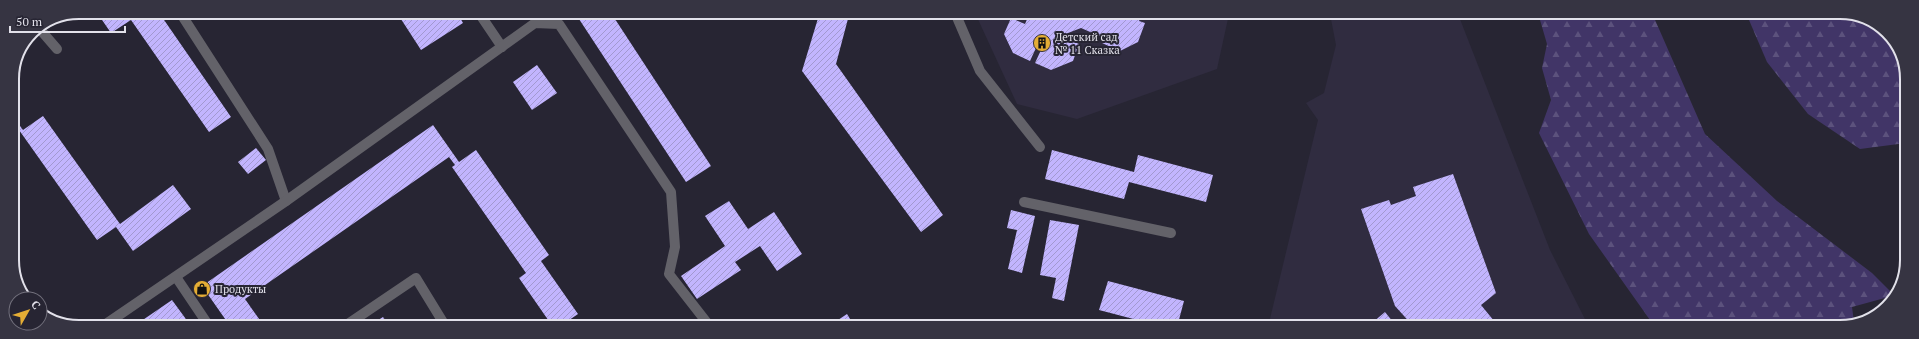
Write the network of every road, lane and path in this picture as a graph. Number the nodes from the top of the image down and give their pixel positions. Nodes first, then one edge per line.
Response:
1 (184, 19) edge
2 (483, 19) edge
3 (958, 19) edge
4 (42, 32) edge
5 (502, 47) junction
6 (57, 49) dead end
7 (1040, 147) dead end
8 (286, 201) junction
9 (1024, 202) dead end
10 (1171, 233) dead end
11 (176, 277) junction
12 (112, 320) edge
13 (205, 320) edge
14 (354, 320) edge
15 (442, 320) edge
16 (703, 320) edge

1 - 8 street
2 - 5 street
3 - 7 street
4 - 6 street
5 - 8 street
5 - 16 street
8 - 11 street
9 - 10 street
11 - 12 street
11 - 13 street
14 - 15 street

